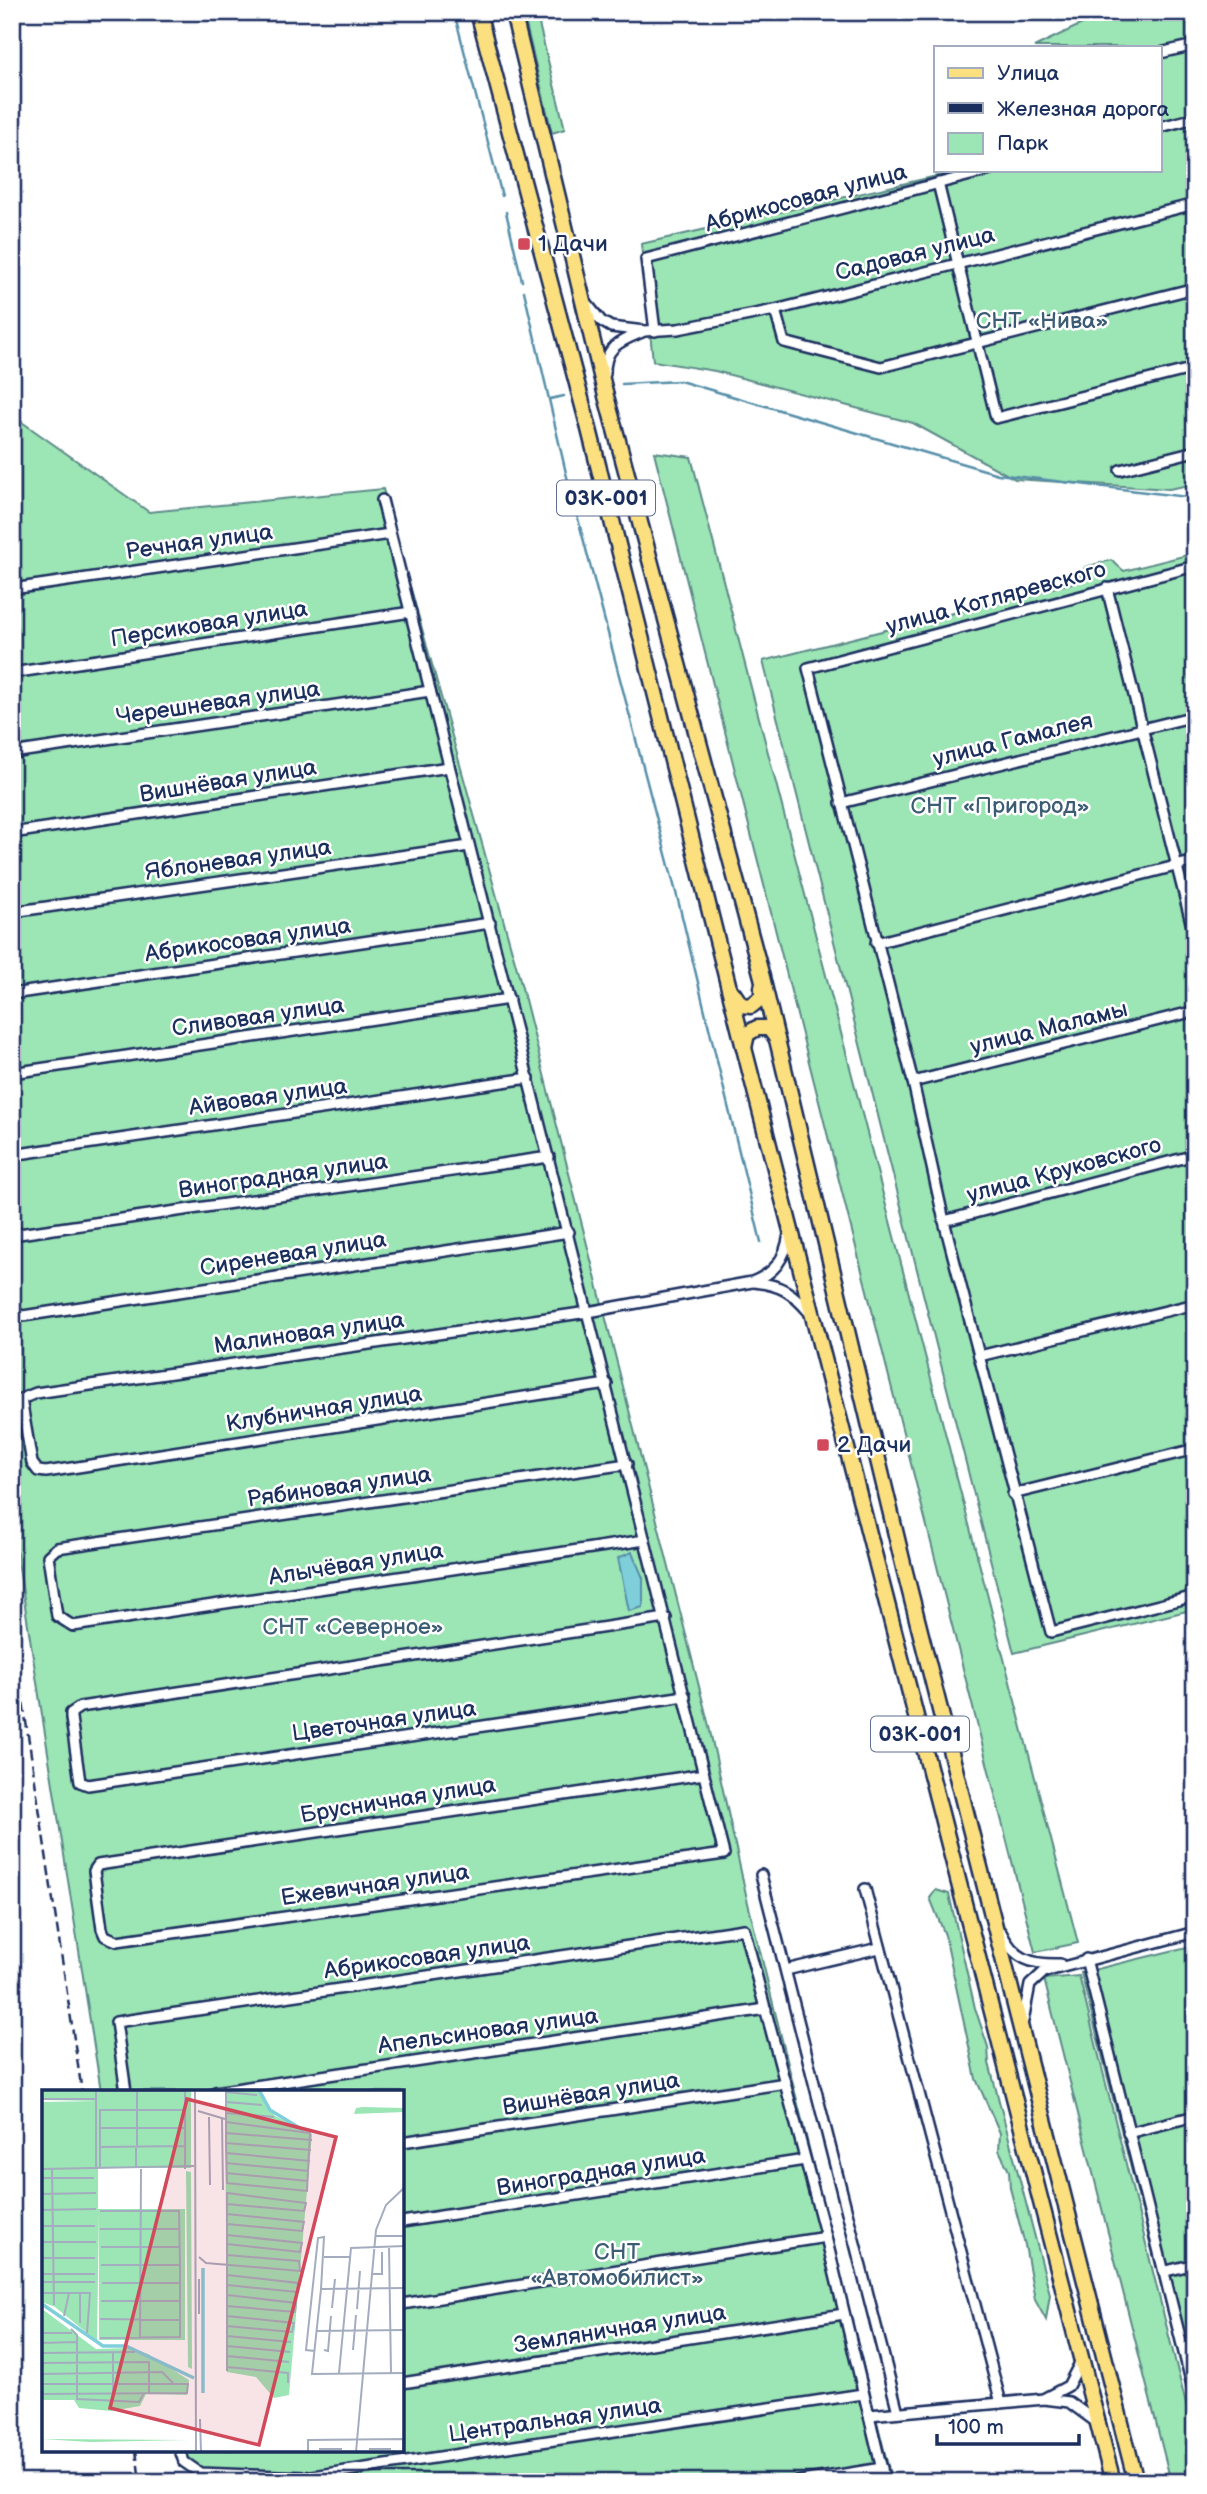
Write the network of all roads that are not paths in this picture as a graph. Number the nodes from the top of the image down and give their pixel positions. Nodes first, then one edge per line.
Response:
1 (478, 12) edge
2 (513, 12) edge
3 (1195, 45) edge
4 (1162, 53) edge
5 (1195, 118) edge
6 (1162, 126) edge
7 (973, 172) edge
8 (938, 183) junction
9 (1195, 204) edge
10 (958, 263) junction
11 (577, 285) junction
12 (1195, 288) edge
13 (775, 310) junction
14 (644, 331) junction
15 (655, 331) junction
16 (977, 343) junction
17 (1195, 368) edge
18 (606, 397) junction
19 (1195, 451) edge
20 (1120, 470) dead end
21 (382, 500) dead end
22 (390, 534) junction
23 (1195, 566) edge
24 (1107, 588) junction
25 (12, 589) edge
26 (411, 612) junction
27 (12, 673) edge
28 (430, 691) junction
29 (1195, 716) edge
30 (1144, 727) junction
31 (12, 753) edge
32 (449, 768) junction
33 (841, 803) junction
34 (12, 833) edge
35 (469, 846) junction
36 (1195, 861) edge
37 (1176, 867) junction
38 (12, 912) edge
39 (490, 923) junction
40 (1195, 938) edge
41 (876, 943) junction
42 (762, 977) junction
43 (729, 986) junction
44 (12, 994) edge
45 (509, 999) junction
46 (1195, 1011) edge
47 (778, 1041) junction
48 (744, 1048) junction
49 (12, 1073) edge
50 (529, 1078) junction
51 (913, 1082) junction
52 (12, 1155) edge
53 (1195, 1155) edge
54 (549, 1157) junction
55 (944, 1221) junction
56 (790, 1226) junction
57 (569, 1232) junction
58 (17, 1234) edge
59 (752, 1282) junction
60 (1195, 1304) edge
61 (588, 1311) junction
62 (12, 1312) edge
63 (813, 1317) junction
64 (979, 1356) junction
65 (607, 1384) junction
66 (1195, 1449) edge
67 (627, 1464) junction
68 (46, 1472) joint
69 (1013, 1494) junction
70 (645, 1540) junction
71 (1195, 1596) edge
72 (666, 1618) junction
73 (73, 1626) joint
74 (685, 1696) junction
75 (704, 1774) junction
76 (98, 1865) joint
77 (761, 1875) dead end
78 (865, 1889) dead end
79 (988, 1906) junction
80 (1195, 1932) edge
81 (879, 1948) junction
82 (1086, 1959) junction
83 (1069, 1964) junction
84 (786, 1970) junction
85 (766, 2009) junction
86 (1022, 2042) junction
87 (786, 2083) junction
88 (126, 2090) edge
89 (222, 2090) edge
90 (1195, 2116) edge
91 (1128, 2133) junction
92 (404, 2142) edge
93 (805, 2160) junction
94 (404, 2222) edge
95 (826, 2237) junction
96 (1195, 2264) edge
97 (1166, 2271) junction
98 (404, 2304) edge
99 (844, 2314) junction
100 (1081, 2359) junction
101 (404, 2383) edge
102 (863, 2394) junction
103 (1195, 2396) edge
104 (1044, 2399) junction
105 (1001, 2403) junction
106 (898, 2412) junction
107 (869, 2415) junction
108 (1098, 2423) junction
109 (181, 2452) edge
110 (882, 2468) junction
111 (796, 2482) edge
112 (885, 2482) edge
113 (1113, 2482) edge
114 (1136, 2482) edge

1 - 43 main road, 03К-001
2 - 11 main road, 03К-001
3 - 4 street
5 - 6 street
7 - 8 street, Абрикосовая улица
8 - 10 street
8 - 15 street, Абрикосовая улица
9 - 10 street, Садовая улица
10 - 13 street, Садовая улица
10 - 16 street
11 - 14 street, Садовая улица
11 - 18 main road, 03К-001
12 - 16 street
13 - 15 street, Садовая улица
13 - 16 street
14 - 15 street, Садовая улица
14 - 18 street
16 - 17 street
18 - 42 main road, 03К-001
19 - 20 street
21 - 22 street
22 - 25 street, Речная улица
22 - 26 street
23 - 24 street, улица Котляревского
24 - 30 street
24 - 33 street, улица Котляревского
26 - 27 street, Персиковая улица
26 - 28 street
28 - 31 street, Черешневая улица
28 - 32 street
29 - 30 street, улица Гамалея
30 - 33 street, улица Гамалея
30 - 37 street
32 - 34 street, Вишнёвая улица
32 - 35 street
33 - 41 street
35 - 38 street, Яблоневая улица
35 - 39 street
36 - 37 street
37 - 40 street
37 - 41 street
39 - 44 street, Абрикосовая улица
39 - 45 street
41 - 51 street
42 - 43 main road
42 - 47 main road, 03К-001
43 - 48 main road, 03К-001
45 - 49 street, Сливовая улица
45 - 50 street
46 - 51 street, улица Маламы
47 - 48 main road
47 - 79 main road, 03К-001
48 - 56 main road, 03К-001
50 - 52 street, Айвовая улица
50 - 54 street
51 - 55 street
53 - 55 street, улица Круковского
54 - 57 street
54 - 58 street, Виноградная улица
55 - 64 street
56 - 59 street
56 - 63 main road, 03К-001
57 - 61 street
57 - 62 street, Сиреневая улица
59 - 61 street, Малиновая улица
59 - 63 street
60 - 64 street
61 - 65 street
61 - 68 street, Малиновая улица
63 - 100 main road, 03К-001
64 - 69 street
65 - 67 street
65 - 68 street, Клубничная улица
66 - 69 street
67 - 70 street
67 - 73 street, Рябиновая улица
69 - 71 street
70 - 72 street
70 - 73 street, Алычёвая улица
72 - 74 street
72 - 74 street, Цветочная улица
74 - 75 street
75 - 76 street, Брусничная улица
75 - 76 street, Ежевичная улица
77 - 84 street
78 - 81 street
79 - 83 street
79 - 86 main road, 03К-001
80 - 82 street
81 - 84 street
81 - 105 street
82 - 83 street
82 - 91 street
83 - 86 street
84 - 106 street
85 - 87 street
85 - 88 street, Абрикосовая улица
85 - 89 street, Апельсиновая улица
86 - 114 main road, 03К-001
87 - 92 street, Вишнёвая улица
87 - 93 street
90 - 91 street
91 - 97 street
93 - 94 street, Виноградная улица
93 - 95 street
95 - 98 street
95 - 99 street
96 - 97 street
97 - 103 street
99 - 101 street, Земляничная улица
99 - 102 street
100 - 104 street
100 - 108 main road, 03К-001
102 - 107 street
102 - 109 street, Центральная улица
104 - 105 street
104 - 108 street
105 - 106 street
106 - 107 street
107 - 110 street
108 - 113 main road, 03К-001
110 - 111 street
110 - 112 street

